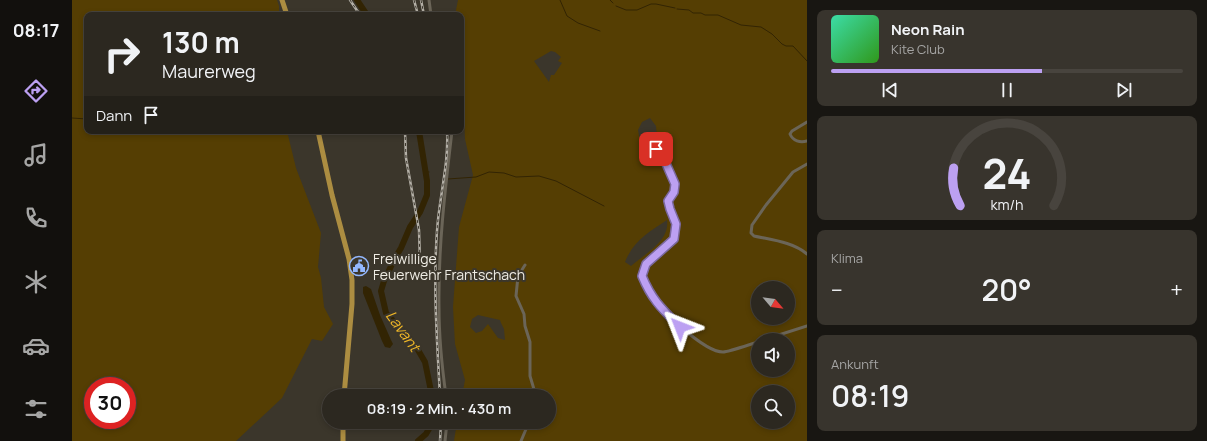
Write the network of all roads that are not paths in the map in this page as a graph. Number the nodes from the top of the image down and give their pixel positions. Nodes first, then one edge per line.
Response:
1 (282, 0) edge
2 (429, 0) edge
3 (286, 12) edge
4 (431, 12) edge
5 (807, 122) edge
6 (319, 134) edge
7 (452, 134) edge
8 (807, 141) edge
9 (656, 149) dead end
10 (807, 164) edge
11 (807, 254) edge
12 (525, 265) dead end
13 (807, 326) edge
14 (785, 333) edge
15 (751, 344) edge
16 (345, 389) edge
17 (445, 389) edge
18 (534, 389) edge
19 (343, 429) edge
20 (446, 429) edge
21 (526, 429) edge
22 (344, 441) edge
23 (445, 441) edge
24 (521, 441) edge

1 - 3 main road
2 - 4 street
5 - 8 street
6 - 16 main road
7 - 17 street
9 - 15 street
10 - 11 street
12 - 18 street
13 - 14 street
19 - 22 main road
20 - 23 street
21 - 24 street

